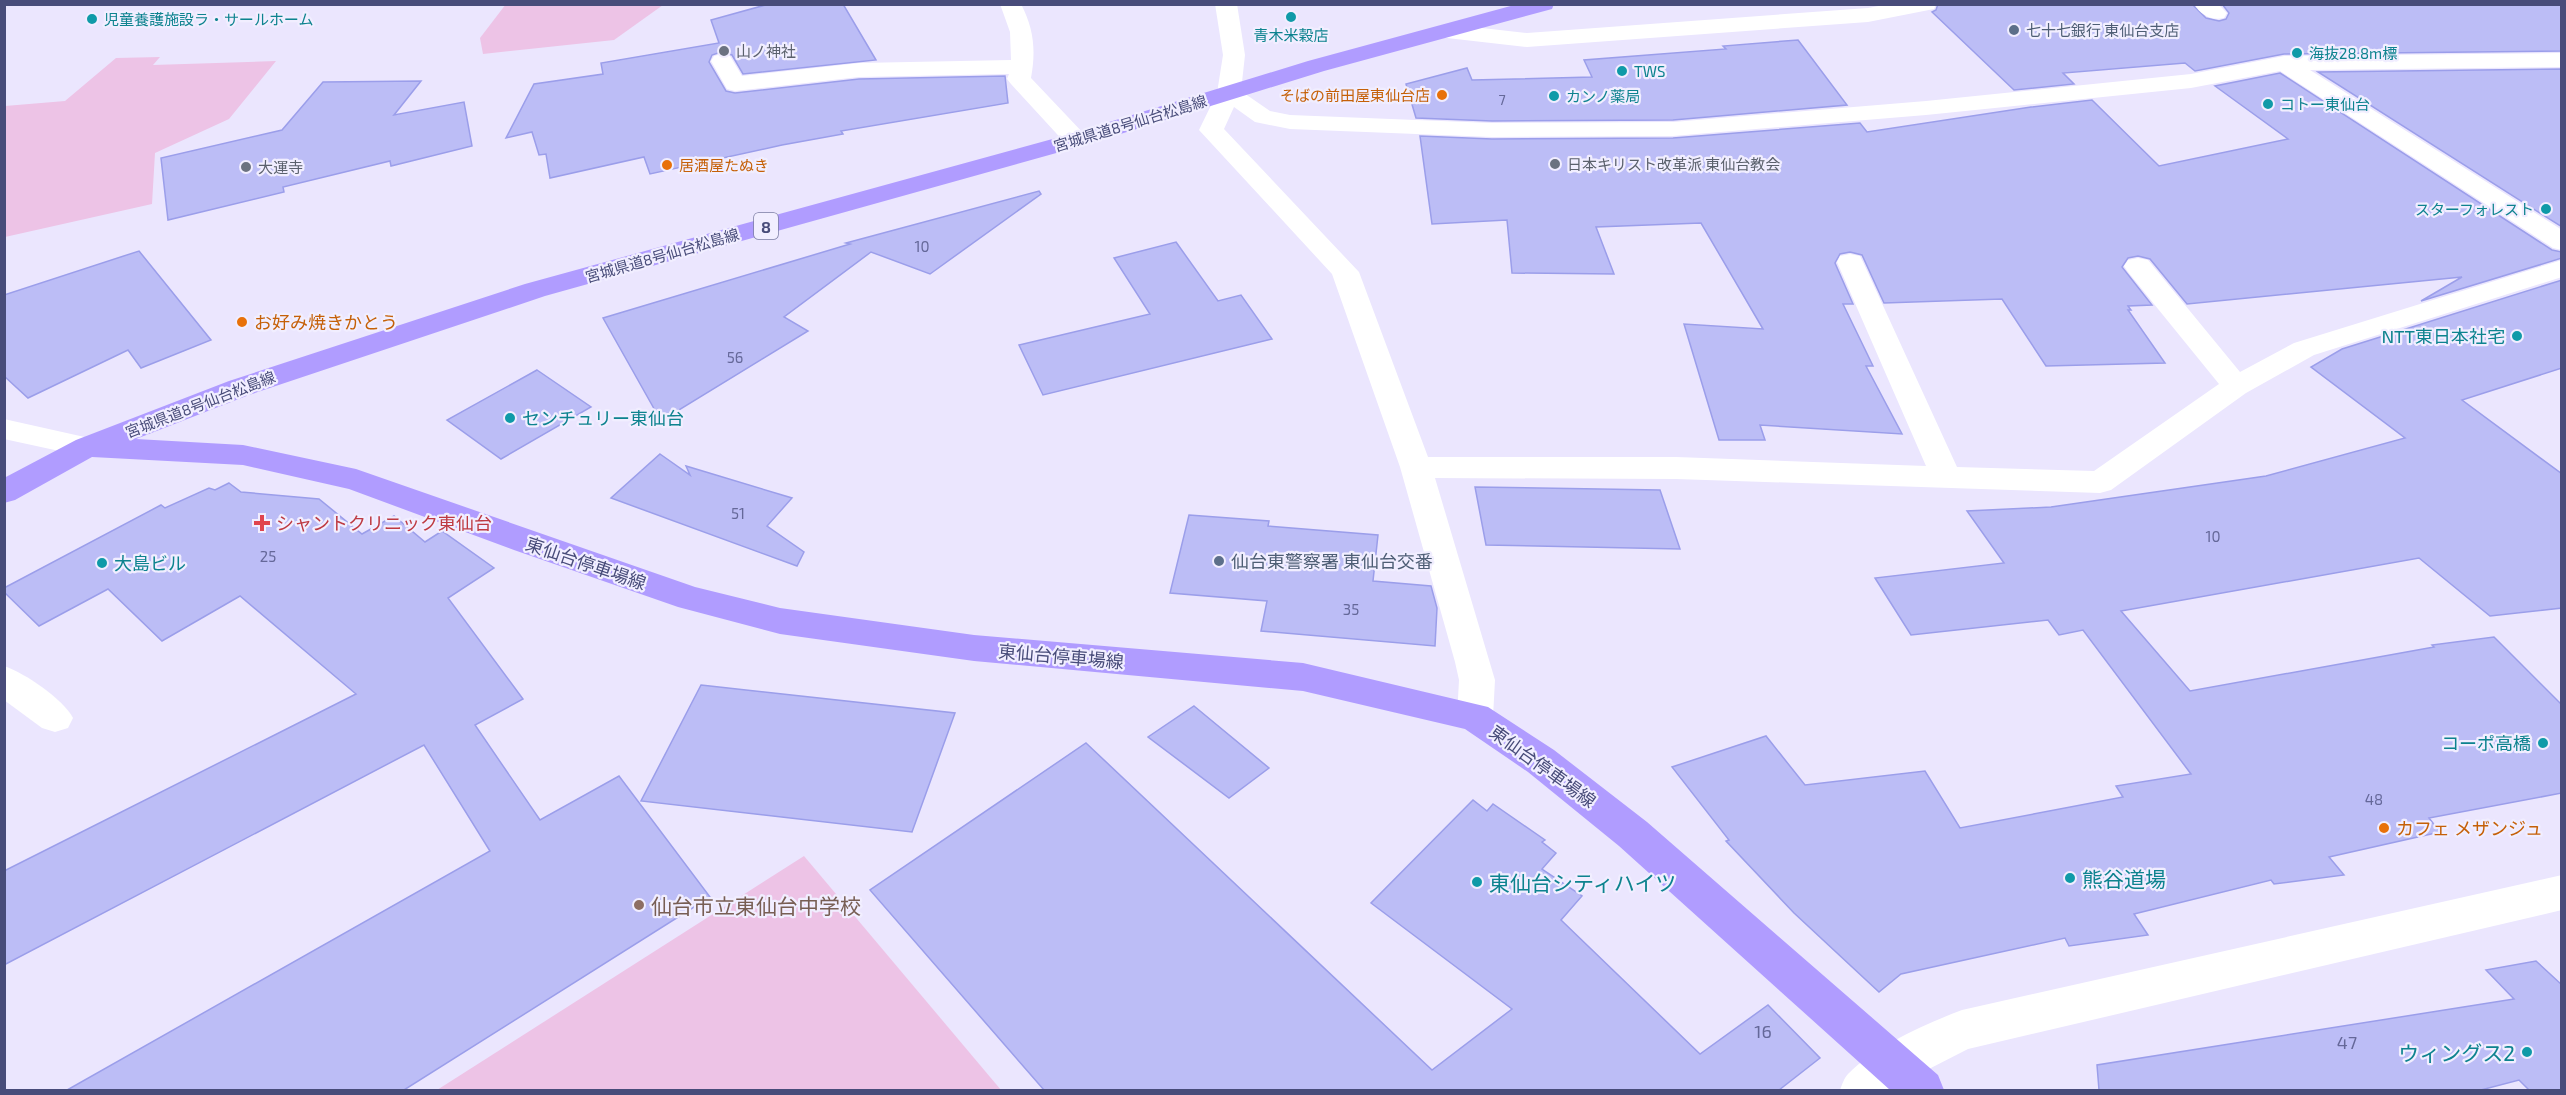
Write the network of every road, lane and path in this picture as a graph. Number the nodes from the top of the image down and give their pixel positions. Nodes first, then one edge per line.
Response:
1 (1010, 4) edge
2 (1226, 4) edge
3 (1544, 4) edge
4 (1926, 4) edge
5 (1447, 31) junction
6 (2562, 60) edge
7 (722, 62) dead end
8 (2284, 63) junction
9 (1022, 67) junction
10 (1229, 93) junction
11 (1076, 140) junction
12 (2562, 243) edge
13 (1850, 262) dead end
14 (2138, 266) dead end
15 (2562, 268) edge
16 (2236, 386) junction
17 (4, 429) edge
18 (87, 447) junction
19 (1416, 467) junction
20 (1946, 476) junction
21 (4, 492) edge
22 (4, 680) edge
23 (1475, 717) junction
24 (55, 718) dead end
25 (2562, 892) edge
26 (1908, 1078) edge
27 (1862, 1090) edge

1 - 9 street
2 - 10 street
3 - 5 main road, 宮城県道8号仙台松島線 / 8
4 - 5 street
5 - 10 main road, 宮城県道8号仙台松島線 / 8
6 - 8 street
7 - 9 street
8 - 10 street
8 - 12 street
9 - 11 street
10 - 11 main road, 宮城県道8号仙台松島線 / 8
10 - 19 street
11 - 18 main road, 宮城県道8号仙台松島線 / 8
13 - 20 street
14 - 16 street
15 - 16 street
16 - 20 street
17 - 18 street
18 - 21 main road, 宮城県道8号仙台松島線 / 8
18 - 23 main road, 東仙台停車場線
19 - 20 street
19 - 23 street
22 - 24 street
23 - 26 main road, 東仙台停車場線
25 - 26 street
26 - 27 street

